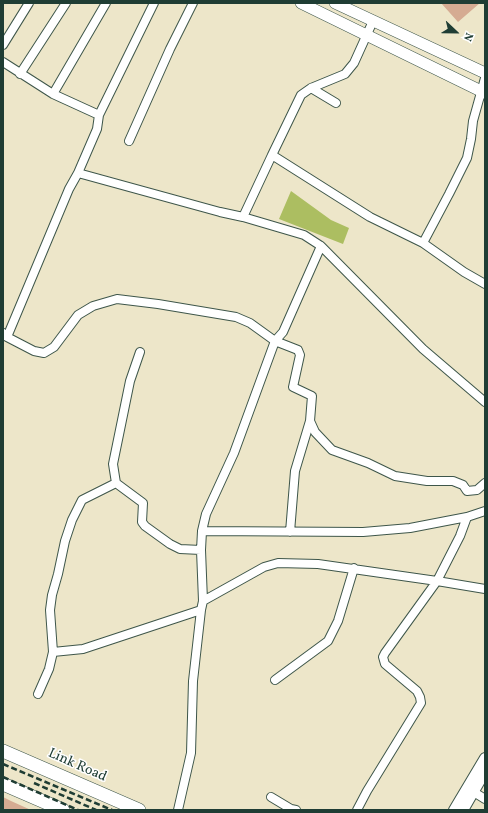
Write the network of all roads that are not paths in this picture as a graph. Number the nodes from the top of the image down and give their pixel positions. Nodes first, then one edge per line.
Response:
1 (29, 3) edge
2 (66, 3) edge
3 (106, 3) edge
4 (154, 3) edge
5 (193, 3) edge
6 (301, 3) edge
7 (335, 3) edge
8 (373, 21) junction
9 (367, 36) junction
10 (3, 45) edge
11 (3, 62) edge
12 (485, 73) edge
13 (20, 74) junction
14 (485, 78) edge
15 (309, 90) junction
16 (483, 92) edge
17 (53, 94) junction
18 (334, 104) dead end
19 (99, 115) junction
20 (129, 141) dead end
21 (272, 155) junction
22 (78, 173) junction
23 (243, 217) junction
24 (423, 242) junction
25 (321, 246) junction
26 (485, 284) edge
27 (5, 334) edge
28 (275, 341) junction
29 (140, 352) dead end
30 (485, 402) edge
31 (310, 421) junction
32 (116, 483) junction
33 (485, 483) edge
34 (485, 511) edge
35 (467, 517) junction
36 (202, 531) junction
37 (290, 532) junction
38 (201, 550) junction
39 (354, 568) junction
40 (437, 581) junction
41 (485, 589) edge
42 (203, 601) junction
43 (201, 610) junction
44 (53, 652) junction
45 (275, 680) dead end
46 (38, 694) dead end
47 (3, 751) edge
48 (485, 758) edge
49 (485, 772) edge
50 (3, 784) edge
51 (470, 790) junction
52 (271, 797) dead end
53 (485, 798) edge
54 (63, 810) edge
55 (139, 810) edge
56 (178, 810) edge
57 (296, 810) edge
58 (357, 810) edge
59 (454, 810) edge
60 (463, 810) edge

1 - 10 street
2 - 13 street
3 - 17 street
4 - 19 street
5 - 20 street
6 - 9 main road
7 - 8 main road
8 - 9 street
8 - 12 main road
9 - 15 street
9 - 16 main road
11 - 13 street
13 - 17 street
14 - 16 street
15 - 18 street
15 - 21 street
16 - 24 street
17 - 19 street
19 - 22 street
21 - 23 street
21 - 24 street
22 - 23 street
22 - 27 street
23 - 25 street
24 - 26 street
25 - 28 street
25 - 30 street
27 - 28 street
28 - 31 street
28 - 36 street
29 - 32 street
31 - 33 street
31 - 37 street
32 - 38 street
32 - 44 street
34 - 35 street
35 - 37 street
35 - 40 street
36 - 37 street
36 - 38 street
38 - 42 street
39 - 40 street
39 - 42 street
39 - 45 street
40 - 41 street
40 - 58 street
42 - 43 street
43 - 44 street
43 - 56 street
44 - 46 street
47 - 55 main road, Link Road
48 - 51 street
49 - 51 street
50 - 54 main road
51 - 53 street
51 - 59 street
51 - 60 street
52 - 57 street

